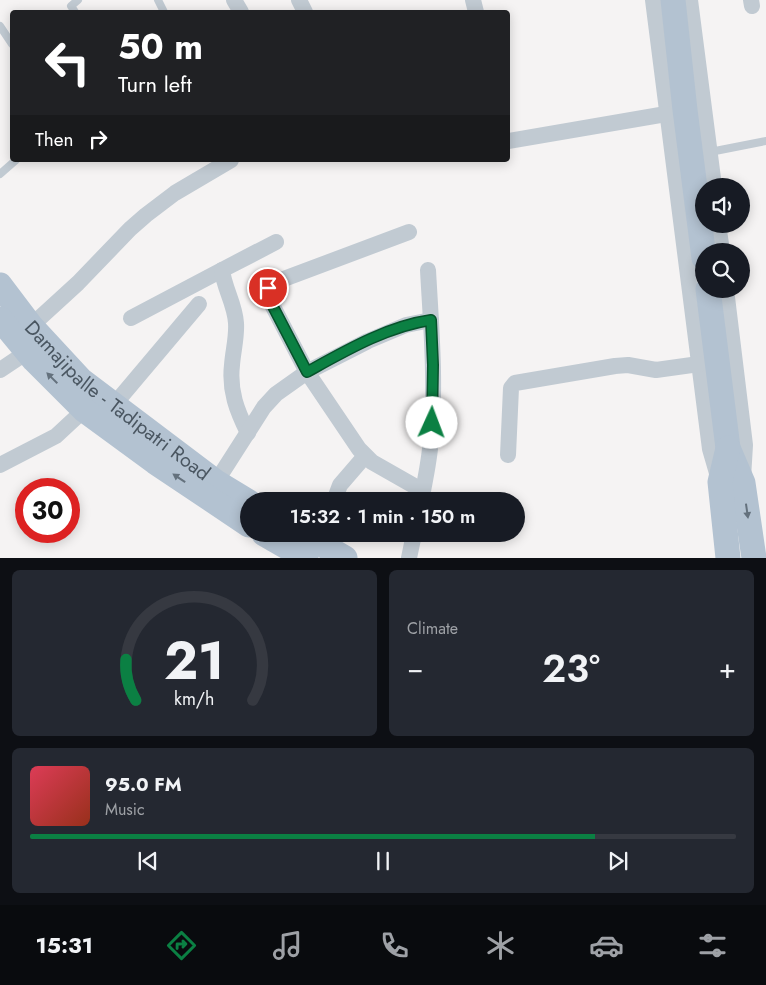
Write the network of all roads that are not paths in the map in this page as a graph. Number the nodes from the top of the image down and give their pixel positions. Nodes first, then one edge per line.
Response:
1 (78, 0) edge
2 (653, 0) edge
3 (673, 0) edge
4 (690, 0) edge
5 (73, 10) edge
6 (0, 26) edge
7 (10, 41) edge
8 (666, 114) junction
9 (510, 141) edge
10 (766, 141) edge
11 (710, 152) junction
12 (14, 162) edge
13 (228, 162) edge
14 (0, 174) edge
15 (713, 178) edge
16 (409, 232) dead end
17 (276, 242) dead end
18 (702, 243) edge
19 (222, 270) junction
20 (428, 270) dead end
21 (0, 285) edge
22 (709, 298) edge
23 (727, 298) edge
24 (199, 304) dead end
25 (131, 318) dead end
26 (0, 319) edge
27 (431, 320) junction
28 (31, 326) junction
29 (27, 352) junction
30 (699, 364) junction
31 (0, 370) edge
32 (307, 372) junction
33 (113, 406) junction
34 (84, 410) junction
35 (248, 433) junction
36 (508, 455) dead end
37 (365, 456) junction
38 (0, 465) edge
39 (216, 482) junction
40 (731, 483) junction
41 (337, 492) edge
42 (416, 492) edge
43 (423, 492) edge
44 (240, 497) edge
45 (240, 519) edge
46 (313, 542) edge
47 (412, 542) edge
48 (346, 558) edge
49 (409, 558) edge
50 (728, 558) edge
51 (754, 558) edge

1 - 5 lane
2 - 8 street
3 - 18 main road
4 - 11 street
6 - 7 lane
8 - 9 street
8 - 30 street
10 - 11 lane
11 - 15 street
12 - 14 lane
13 - 28 street
16 - 32 street
17 - 19 street
19 - 25 street
19 - 35 street
20 - 27 street
21 - 28 main road, Damajipalle - Tadipatri Road
22 - 40 main road
23 - 40 street
24 - 33 street
26 - 29 main road, Damajipalle - Tadipatri Road
27 - 32 street
27 - 43 street
28 - 33 main road, Damajipalle - Tadipatri Road
29 - 31 street
34 -> 29 main road, Damajipalle - Tadipatri Road
30 - 36 street
30 - 40 street
32 - 35 street
32 - 37 street
33 - 39 main road, Damajipalle - Tadipatri Road
34 - 38 street
45 -> 34 main road, Damajipalle - Tadipatri Road
35 - 39 street
37 - 41 street
37 - 42 street
39 - 44 main road, Damajipalle - Tadipatri Road
40 - 50 main road
40 -> 51 main road
46 - 48 main road
47 - 49 street

